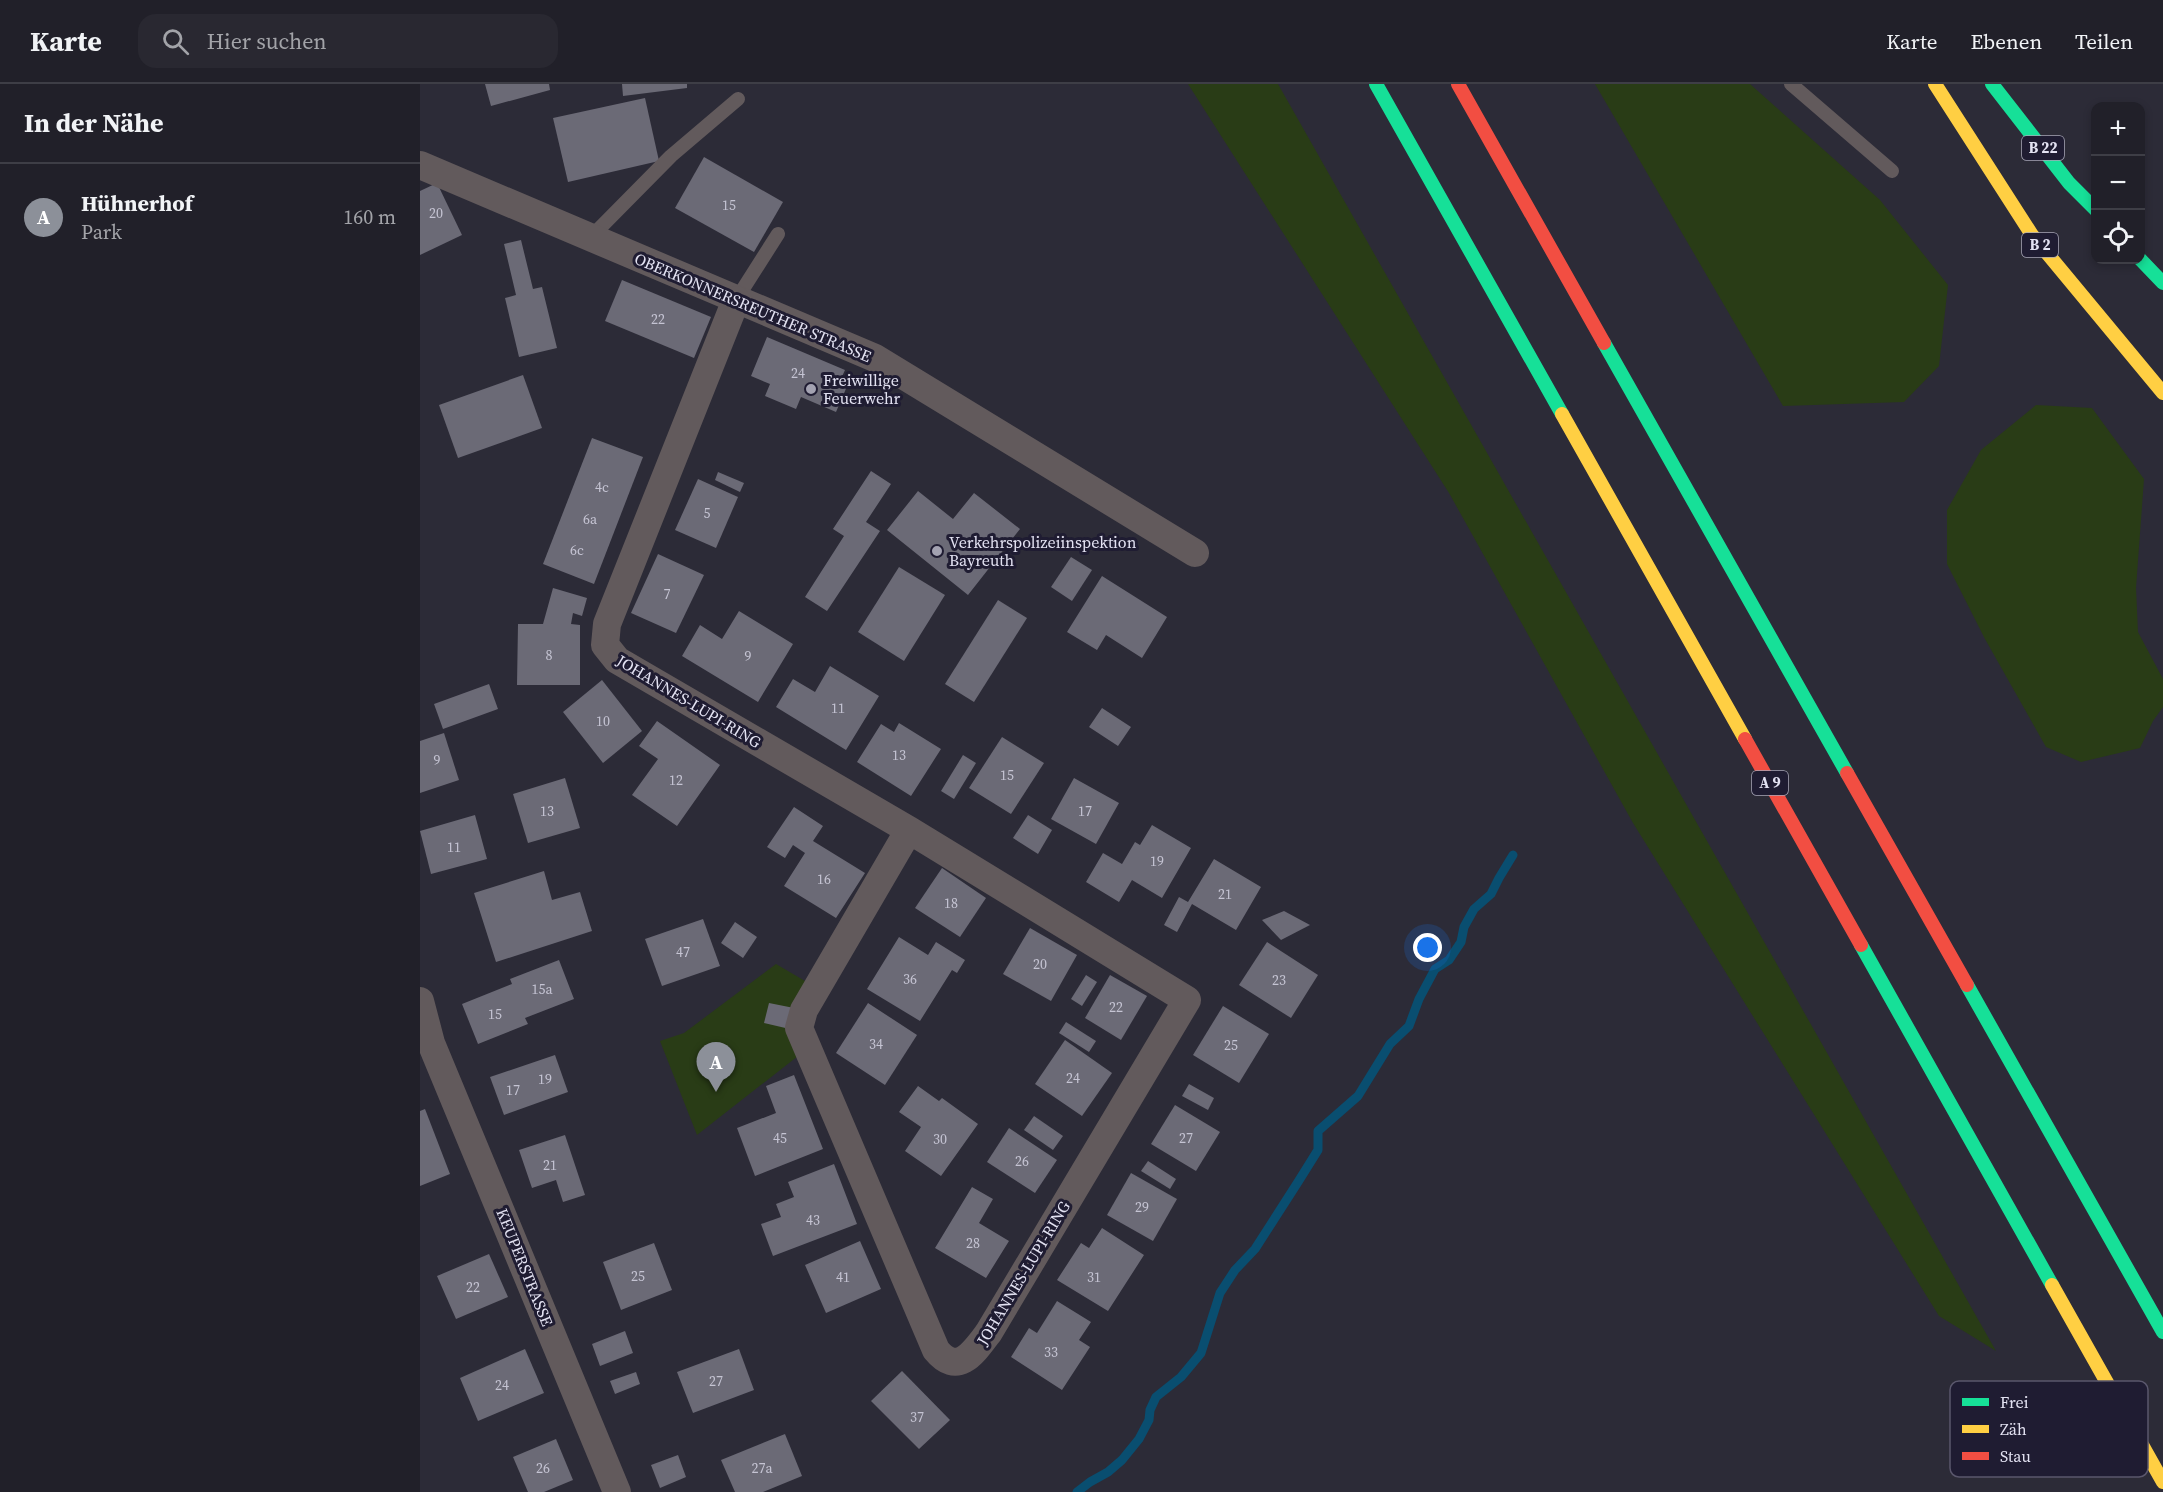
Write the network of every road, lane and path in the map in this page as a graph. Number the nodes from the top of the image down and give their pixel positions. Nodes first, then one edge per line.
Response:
1 (1376, 84) edge
2 (1458, 84) edge
3 (1791, 84) edge
4 (1935, 84) edge
5 (1992, 84) edge
6 (738, 99) dead end
7 (420, 165) edge
8 (1892, 171) dead end
9 (2091, 205) edge
10 (778, 234) dead end
11 (590, 238) junction
12 (2145, 264) edge
13 (2163, 283) edge
14 (736, 300) junction
15 (2163, 393) edge
16 (1195, 553) dead end
17 (909, 830) junction
18 (420, 1001) edge
19 (426, 1047) edge
20 (2163, 1332) edge
21 (2106, 1381) edge
22 (2148, 1455) edge
23 (2163, 1482) edge
24 (617, 1492) edge

1 - 21 main road, A 9
2 - 20 main road
3 - 8 lane
4 - 15 main road, B 2
5 - 9 main road, B 22
6 - 11 lane
7 - 11 street, OBERKONNERSREUTHER STRASSE
10 - 14 lane
11 - 14 street, OBERKONNERSREUTHER STRASSE
12 - 13 main road
14 - 16 street, OBERKONNERSREUTHER STRASSE
14 - 17 street, JOHANNES-LUPI-RING
17 - 17 street, JOHANNES-LUPI-RING
18 - 19 street, KEUPERSTRASSE
19 - 24 street, KEUPERSTRASSE
22 - 23 main road, A 9

